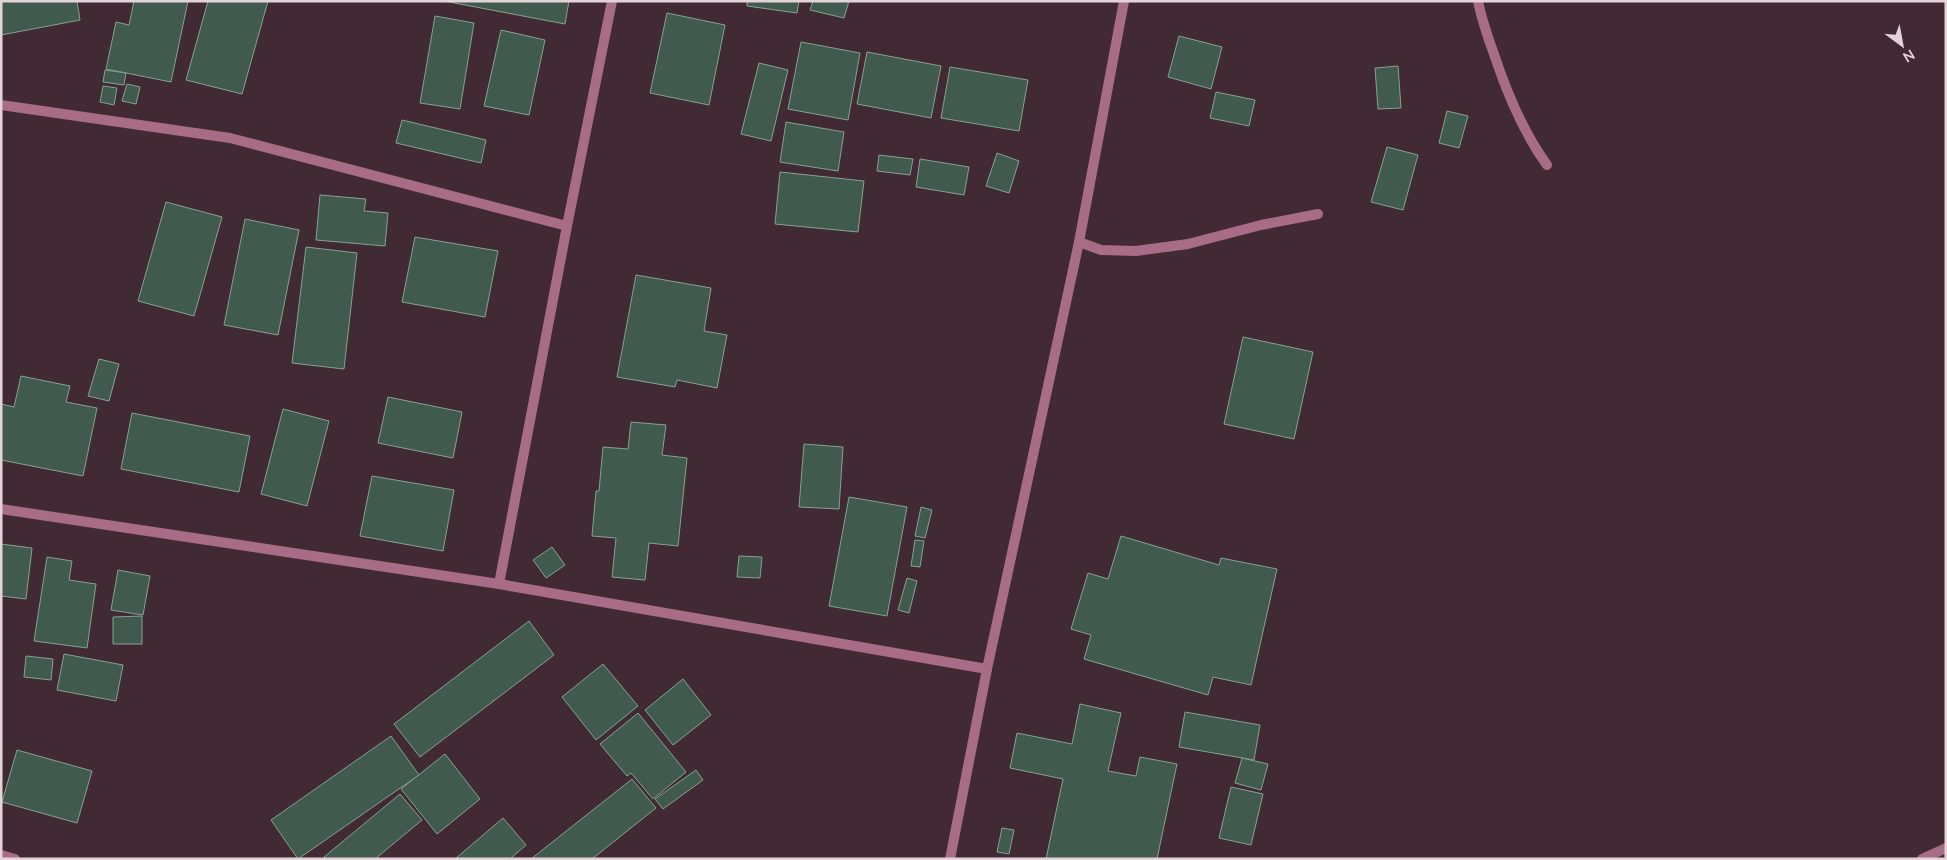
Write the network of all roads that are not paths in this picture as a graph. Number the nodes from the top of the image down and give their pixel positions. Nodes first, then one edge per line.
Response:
1 (612, 1) edge
2 (1124, 1) edge
3 (1478, 1) edge
4 (1, 105) edge
5 (1547, 165) dead end
6 (1318, 214) dead end
7 (566, 226) junction
8 (1079, 242) junction
9 (1, 509) edge
10 (499, 584) junction
11 (987, 669) junction
12 (1946, 848) edge
13 (1, 855) edge
14 (16, 859) edge
15 (950, 859) edge
16 (1922, 859) edge

1 - 7 street
2 - 8 street
3 - 5 street
4 - 7 street
6 - 8 street
7 - 10 street
8 - 11 street
9 - 10 street
10 - 11 street
11 - 15 street
12 - 16 street
13 - 14 street

